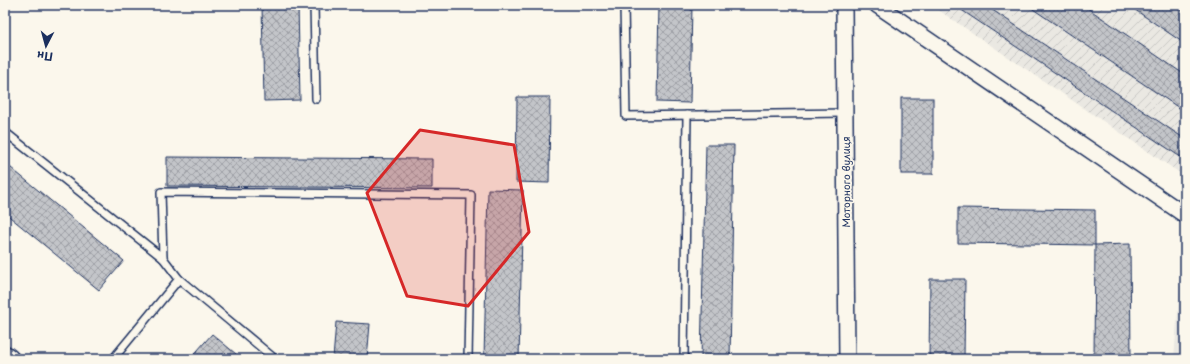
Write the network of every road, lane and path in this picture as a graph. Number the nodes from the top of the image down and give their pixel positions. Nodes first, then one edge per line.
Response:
1 (314, 5) edge
2 (624, 5) edge
3 (844, 5) edge
4 (877, 5) edge
5 (316, 99) dead end
6 (845, 113) junction
7 (687, 115) junction
8 (5, 132) edge
9 (1185, 215) edge
10 (162, 258) junction
11 (179, 279) junction
12 (5, 355) edge
13 (10, 359) edge
14 (114, 359) edge
15 (275, 359) edge
16 (468, 359) edge
17 (684, 359) edge
18 (847, 359) edge

1 - 5 lane
2 - 7 lane
3 - 6 street, Моторного вулиця
4 - 9 street
6 - 7 lane
6 - 18 street, Моторного вулиця
7 - 17 lane
8 - 10 lane
10 - 11 lane
10 - 16 lane
11 - 14 lane
11 - 15 lane
12 - 13 street

